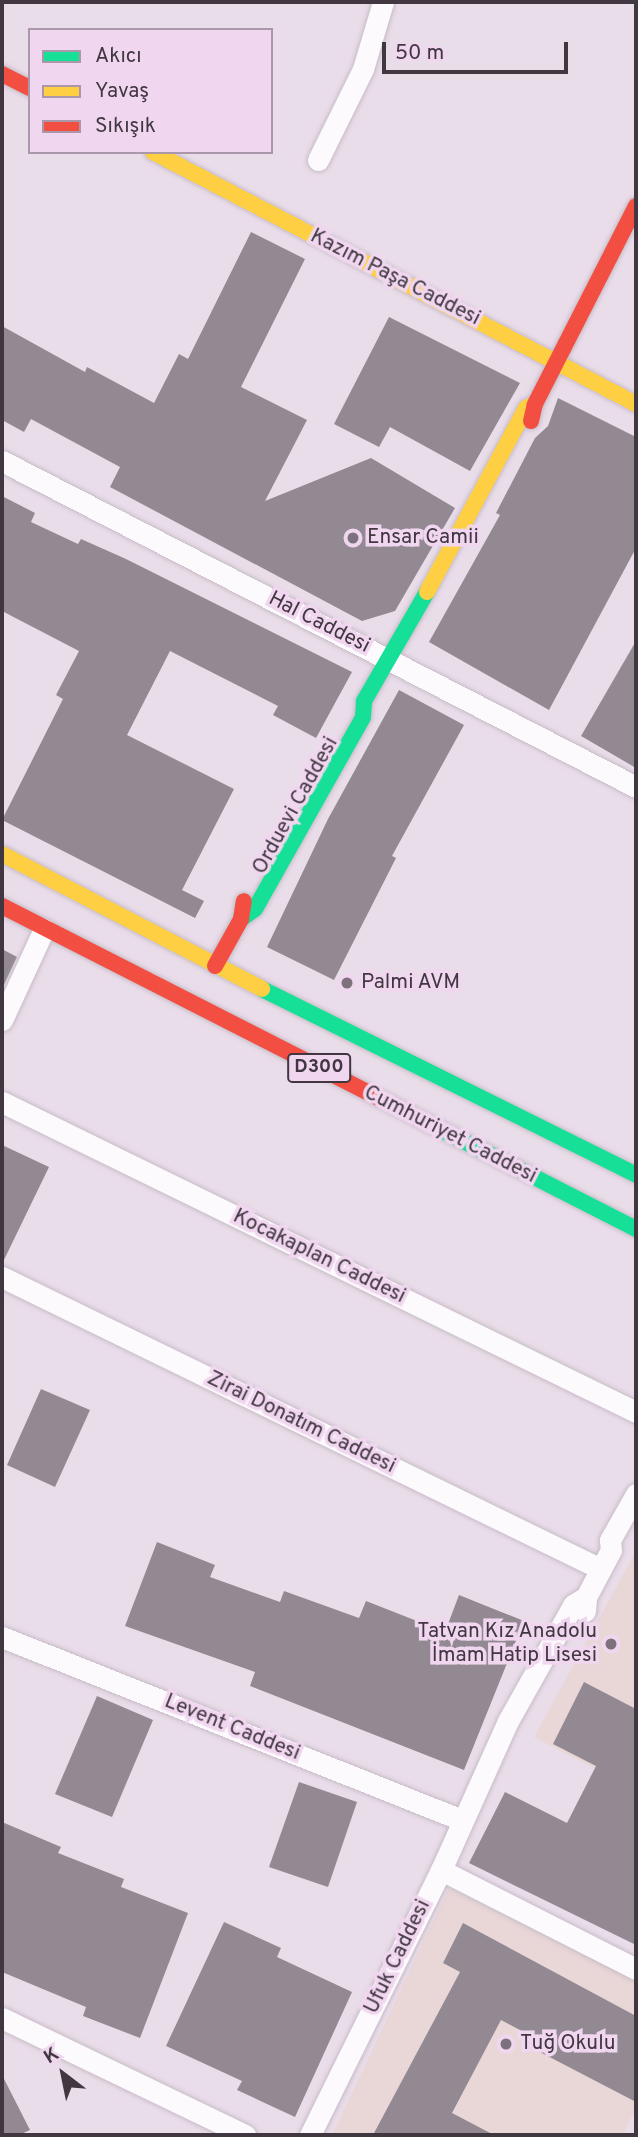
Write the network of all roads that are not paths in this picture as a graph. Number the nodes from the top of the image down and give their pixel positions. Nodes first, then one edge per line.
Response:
1 (383, 2) edge
2 (2, 74) edge
3 (28, 87) edge
4 (157, 154) edge
5 (318, 160) dead end
6 (636, 206) edge
7 (558, 363) junction
8 (636, 404) edge
9 (2, 461) edge
10 (388, 659) junction
11 (636, 787) edge
12 (2, 854) edge
13 (2, 906) edge
14 (44, 929) junction
15 (215, 966) junction
16 (2, 1020) edge
17 (2, 1101) edge
18 (636, 1175) edge
19 (636, 1229) edge
20 (2, 1277) edge
21 (636, 1412) edge
22 (636, 1494) edge
23 (636, 1520) edge
24 (611, 1550) junction
25 (601, 1569) junction
26 (2, 1637) edge
27 (463, 1820) junction
28 (441, 1870) junction
29 (636, 1969) edge
30 (2, 2018) edge
31 (245, 2135) edge
32 (310, 2135) edge

1 - 5 street
2 - 3 main road
4 - 7 main road, Kazım Paşa Caddesi
6 - 7 main road, Orduevi Caddesi
7 - 8 main road, Kazım Paşa Caddesi
7 - 10 main road, Orduevi Caddesi
9 - 10 street, Hal Caddesi
10 - 11 street, Hal Caddesi
10 - 15 main road, Orduevi Caddesi
12 - 15 main road, D300
13 - 14 main road, Cumhuriyet Caddesi / D300
14 - 16 street
14 - 19 main road, Cumhuriyet Caddesi / D300
15 - 18 main road, D300
17 - 21 street, Kocakaplan Caddesi
20 - 25 street, Zirai Donatım Caddesi
22 - 24 street, Ufuk Caddesi
23 - 24 street, Ufuk Caddesi
24 - 25 street, Ufuk Caddesi
25 - 27 street, Ufuk Caddesi
26 - 27 street, Levent Caddesi
27 - 28 street, Ufuk Caddesi
28 - 29 street
28 - 32 street, Ufuk Caddesi
30 - 31 street

